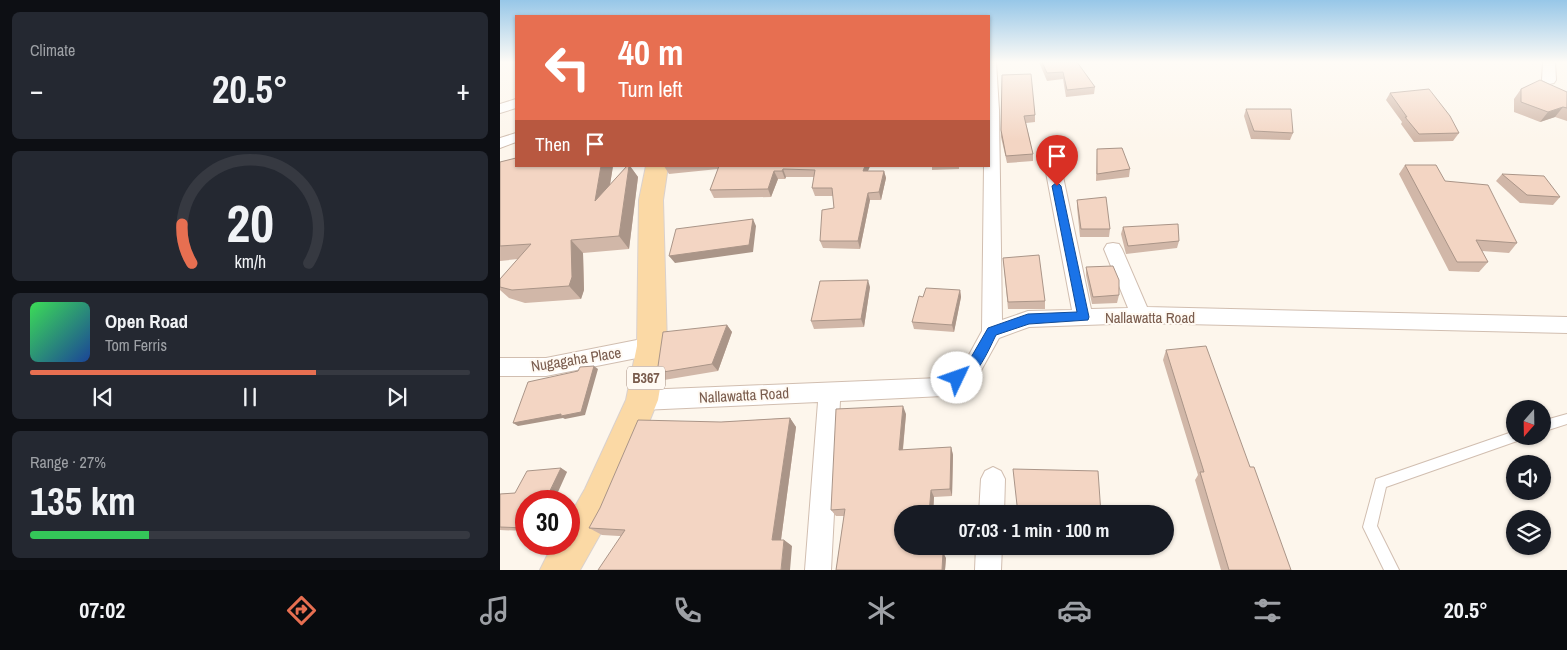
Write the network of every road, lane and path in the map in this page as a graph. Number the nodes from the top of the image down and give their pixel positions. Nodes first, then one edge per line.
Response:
1 (991, 89) edge
2 (515, 103) edge
3 (500, 110) edge
4 (515, 137) edge
5 (500, 143) edge
6 (657, 167) edge
7 (1053, 167) dead end
8 (1113, 249) dead end
9 (1141, 316) junction
10 (1083, 317) junction
11 (1567, 325) edge
12 (992, 332) junction
13 (652, 346) junction
14 (500, 367) edge
15 (830, 391) junction
16 (642, 400) junction
17 (1567, 418) edge
18 (1551, 424) edge
19 (1506, 439) edge
20 (993, 479) dead end
21 (992, 505) edge
22 (989, 555) edge
23 (559, 570) edge
24 (818, 570) edge
25 (988, 570) edge
26 (1392, 570) edge

1 - 12 street
2 - 3 street
4 - 5 street
6 - 13 main road, B367
7 - 10 street
8 - 9 street
9 - 10 street, Nallawatta Road
9 - 11 street, Nallawatta Road
10 - 12 street, Nallawatta Road
12 - 15 street, Nallawatta Road
13 - 14 street, Nugagaha Place
13 - 16 main road, B367
15 - 16 street, Nallawatta Road
15 - 24 street
16 - 23 main road, B367
17 - 18 lane
19 - 26 lane
20 - 21 street
22 - 25 street

